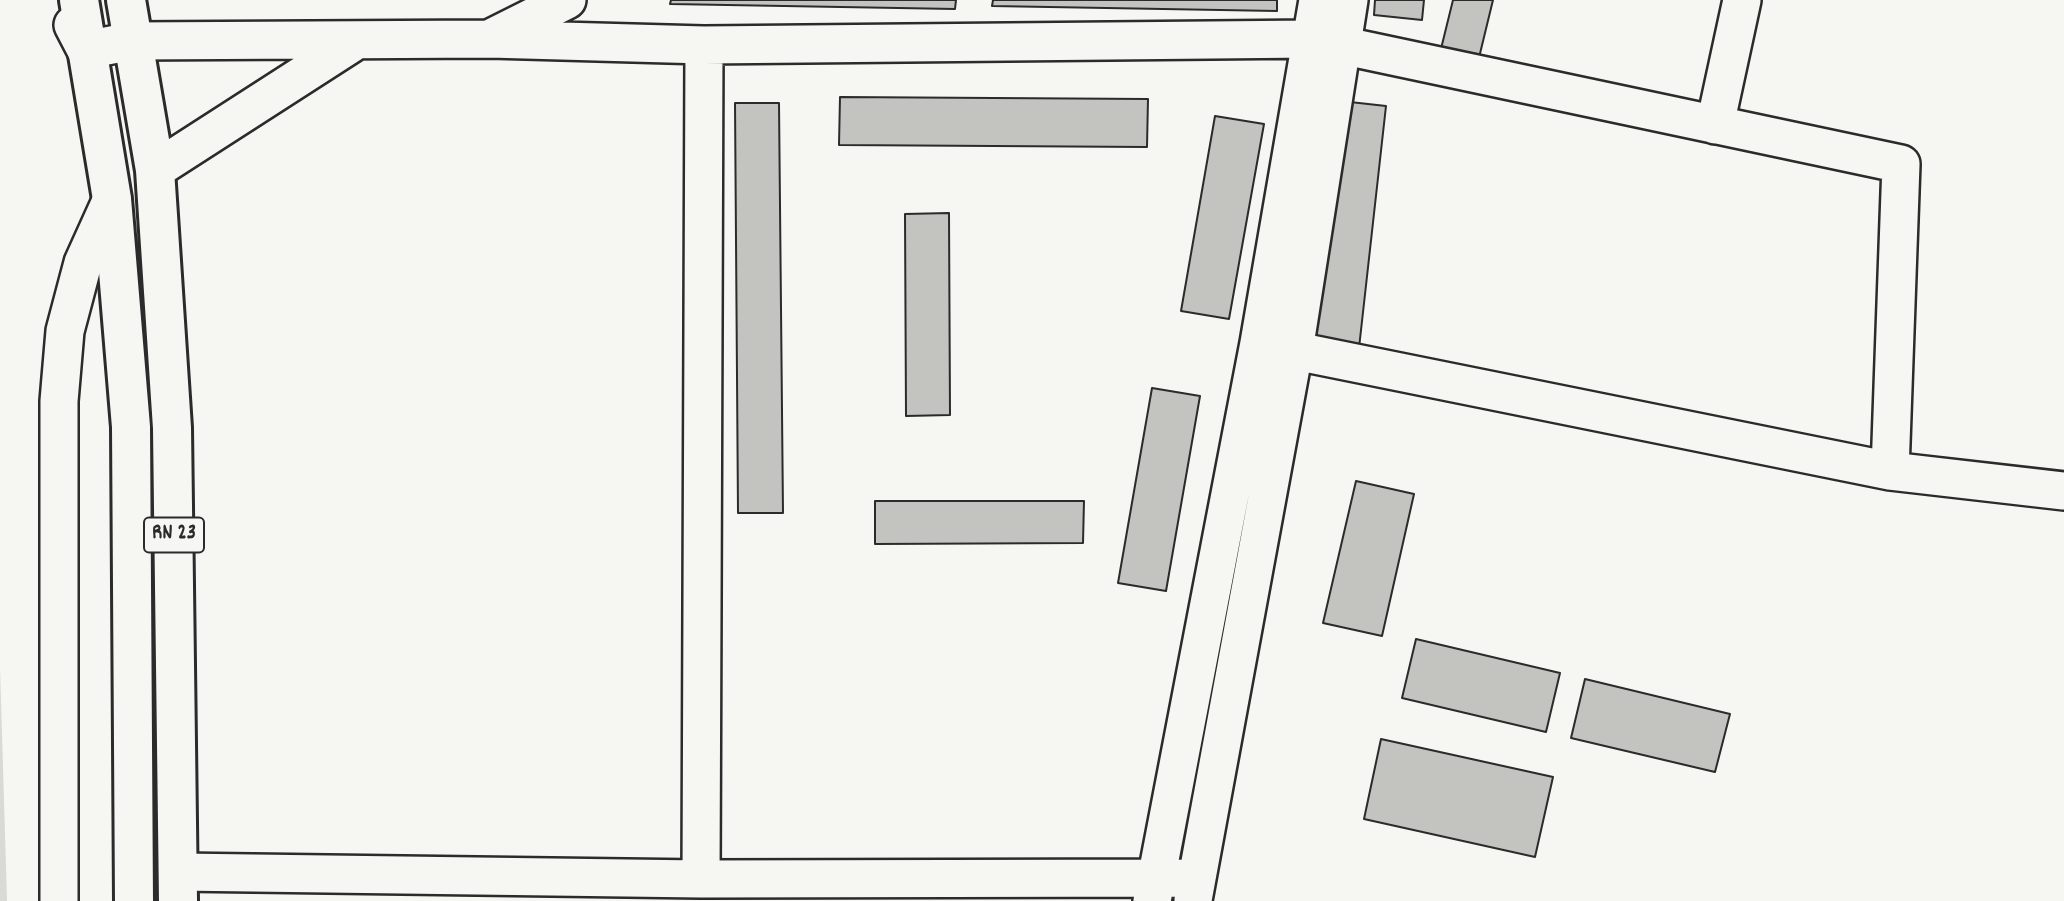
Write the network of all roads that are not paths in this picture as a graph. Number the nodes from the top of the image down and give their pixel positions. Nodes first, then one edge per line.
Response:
1 (61, 0) edge
2 (79, 0) edge
3 (126, 0) edge
4 (567, 0) edge
5 (1318, 0) edge
6 (1349, 0) edge
7 (1742, 0) edge
8 (490, 39) junction
9 (356, 40) junction
10 (132, 41) junction
11 (1327, 42) junction
12 (704, 45) junction
13 (86, 50) junction
14 (1716, 125) junction
15 (155, 170) junction
16 (112, 199) junction
17 (1259, 343) junction
18 (1294, 351) junction
19 (1890, 471) junction
20 (2064, 491) edge
21 (701, 879) junction
22 (178, 886) edge
23 (1154, 890) edge
24 (1195, 890) edge
25 (59, 901) edge
26 (134, 901) edge

1 - 13 street
2 - 13 main road, RN 23
3 - 10 main road, RN 23
4 - 8 street
5 - 11 street
6 - 11 street
7 - 14 street
8 - 9 street
8 - 12 street
9 - 10 street
9 - 15 street
10 - 13 street
10 - 15 main road, RN 23
11 - 12 street
11 - 14 street
11 - 17 street
11 - 18 street
12 - 21 street
13 - 16 main road, RN 23
14 - 19 street
15 - 22 main road, RN 23
16 - 25 street
16 - 26 main road, RN 23
17 - 18 street
17 - 23 street
18 - 19 street
18 - 24 street
19 - 20 street
21 - 22 street
21 - 23 street
23 - 24 street

